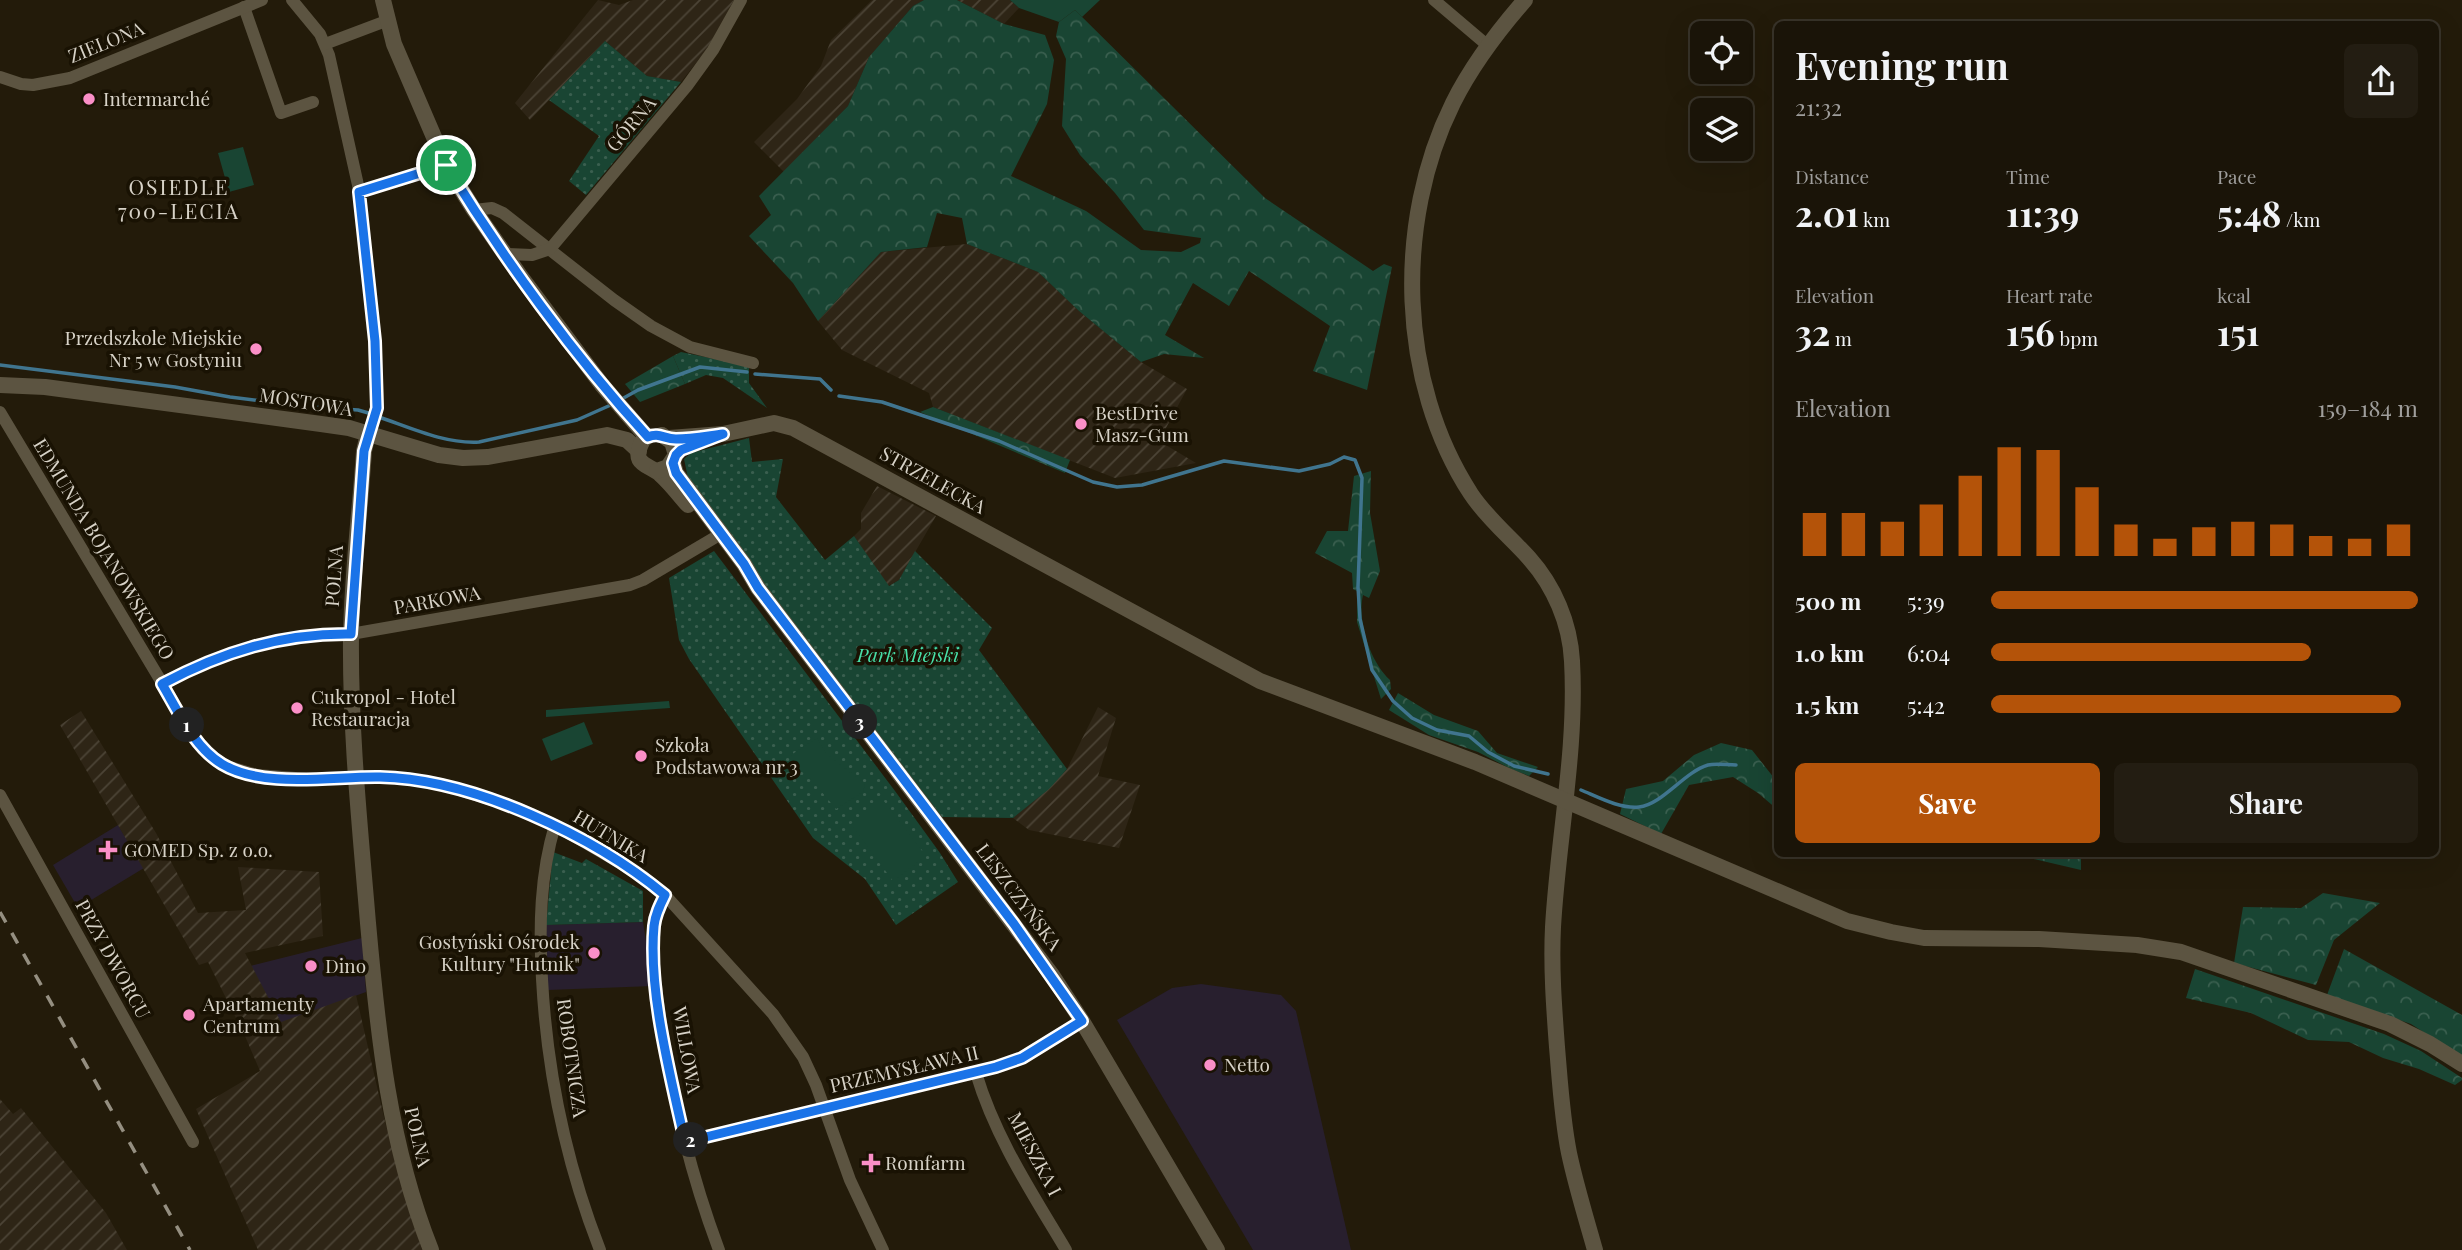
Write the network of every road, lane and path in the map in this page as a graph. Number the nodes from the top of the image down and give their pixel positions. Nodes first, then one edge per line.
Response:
1 (262, 0) edge
2 (292, 0) edge
3 (383, 0) edge
4 (741, 0) edge
5 (1434, 0) edge
6 (1525, 0) edge
7 (244, 8) junction
8 (386, 21) junction
9 (326, 44) junction
10 (1488, 45) junction
11 (0, 77) edge
12 (313, 102) dead end
13 (446, 165) junction
14 (359, 192) junction
15 (474, 210) junction
16 (550, 249) junction
17 (505, 254) junction
18 (532, 255) junction
19 (521, 276) junction
20 (753, 363) dead end
21 (0, 385) edge
22 (623, 410) junction
23 (0, 412) edge
24 (370, 430) junction
25 (723, 434) junction
26 (607, 435) junction
27 (648, 437) junction
28 (669, 438) junction
29 (639, 451) junction
30 (674, 459) junction
31 (657, 471) junction
32 (714, 538) junction
33 (758, 588) junction
34 (351, 634) junction
35 (162, 684) junction
36 (355, 778) junction
37 (0, 794) edge
38 (1566, 801) junction
39 (555, 825) junction
40 (665, 895) junction
41 (1082, 1021) junction
42 (2462, 1064) edge
43 (976, 1073) junction
44 (824, 1108) junction
45 (193, 1142) dead end
46 (685, 1142) junction
47 (431, 1250) edge
48 (600, 1250) edge
49 (719, 1250) edge
50 (883, 1250) edge
51 (1066, 1250) edge
52 (1217, 1250) edge
53 (1595, 1250) edge

1 - 7 street, ZIELONA
2 - 9 street, POLNA
3 - 8 street
4 - 16 street, GÓRNA
5 - 10 street
6 - 10 street
7 - 11 street, ZIELONA
7 - 12 street
8 - 9 street
8 - 13 street
9 - 14 street, POLNA
10 - 38 street
13 - 14 street
13 - 15 street
14 - 24 street, POLNA
15 - 16 street
15 - 17 street
16 - 18 street
16 - 20 street
17 - 18 street
17 - 19 street
18 - 19 street
19 - 22 street
21 - 24 street, MOSTOWA
22 - 26 street
22 - 27 street
23 - 35 street, EDMUNDA BOJANOWSKIEGO
24 - 26 street, MOSTOWA
24 - 34 street, POLNA
25 - 28 street, STRZELECKA
25 - 30 street, STRZELECKA
25 - 38 street, STRZELECKA
26 - 29 street
27 - 28 street
27 - 29 street
28 - 30 street
29 - 31 street
30 - 31 street
30 - 33 street, LESZCZYŃSKA
31 - 32 street, LESZCZYŃSKA
32 - 33 street, LESZCZYŃSKA
32 - 34 street, PARKOWA
33 - 41 street, LESZCZYŃSKA
34 - 35 street, PARKOWA
34 - 36 street, POLNA
35 - 36 street, EDMUNDA BOJANOWSKIEGO
36 - 39 street, HUTNIKA
36 - 47 street, POLNA
37 - 45 street, PRZY DWORCU
38 - 42 street, STRZELECKA
38 - 53 street
39 - 40 street, HUTNIKA
39 - 48 street, ROBOTNICZA
40 - 44 street, HUTNIKA
40 - 46 street, WILLOWA
41 - 43 street, PRZEMYSŁAWA II
41 - 52 street, LESZCZYŃSKA
43 - 44 street, PRZEMYSŁAWA II
43 - 51 street, MIESZKA I
44 - 46 street, PRZEMYSŁAWA II
44 - 50 street, HUTNIKA
46 - 49 street, WILLOWA

